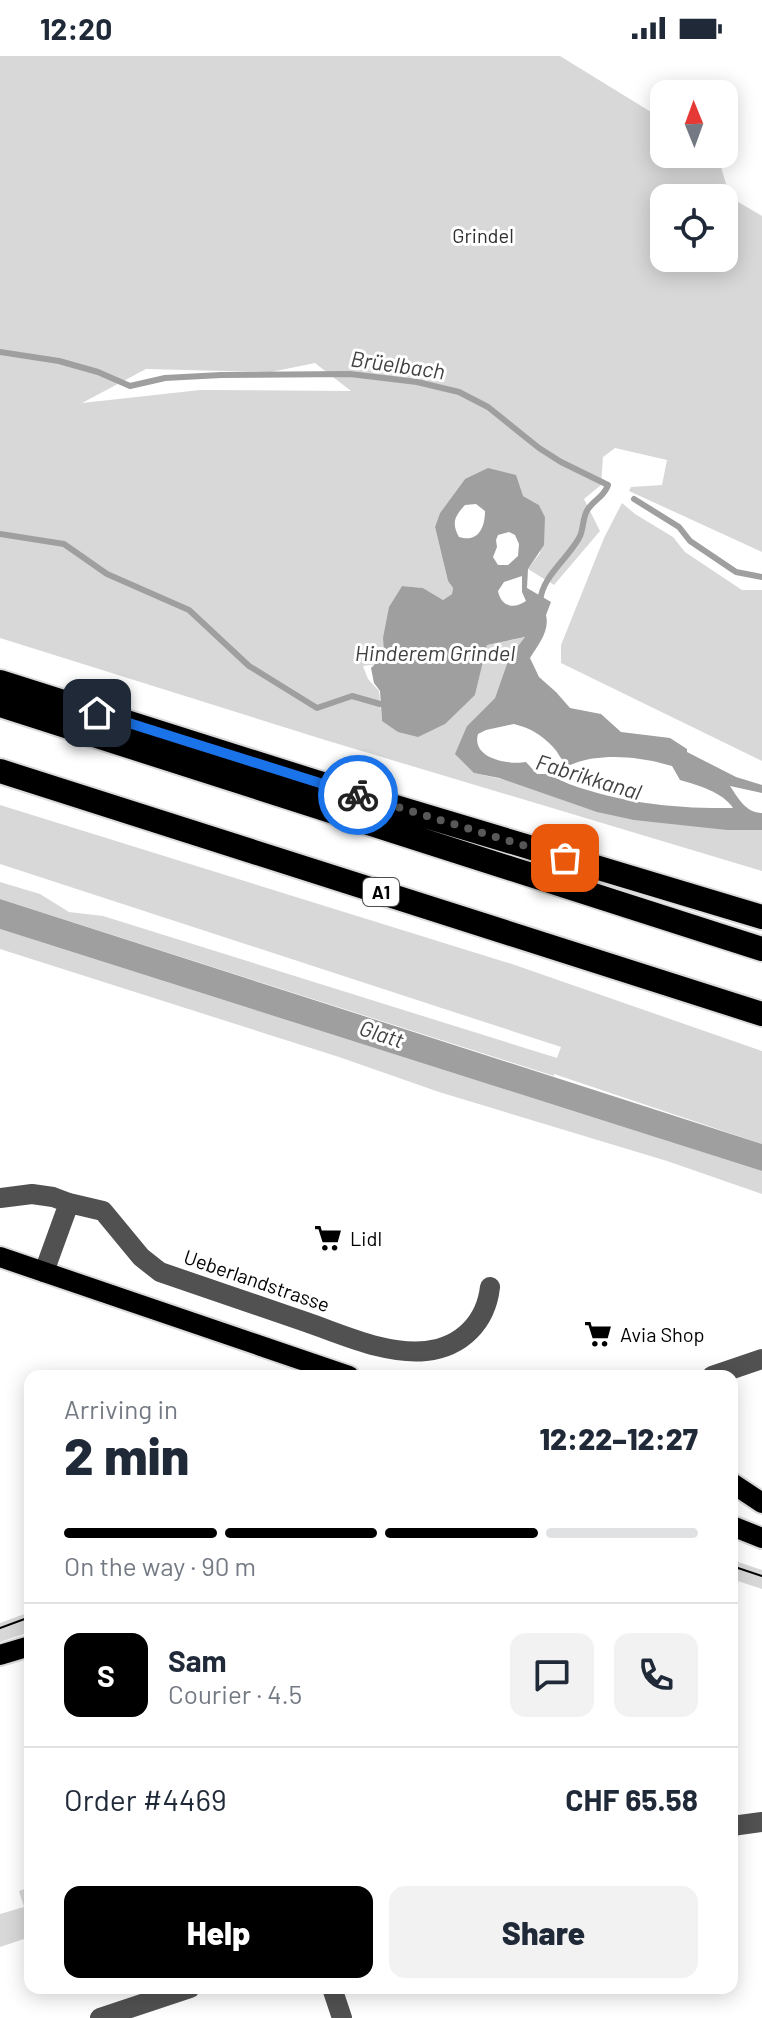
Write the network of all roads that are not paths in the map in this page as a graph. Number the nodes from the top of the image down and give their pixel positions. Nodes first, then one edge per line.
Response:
1 (0, 682) edge
2 (0, 705) edge
3 (0, 771) edge
4 (762, 917) edge
5 (762, 949) edge
6 (762, 1014) edge
7 (0, 1198) edge
8 (69, 1203) junction
9 (0, 1257) edge
10 (44, 1272) junction
11 (490, 1287) dead end
12 (255, 1345) junction
13 (762, 1359) edge
14 (295, 1370) edge
15 (331, 1370) edge
16 (730, 1370) edge
17 (738, 1487) edge
18 (762, 1503) edge
19 (738, 1528) edge
20 (762, 1538) edge
21 (24, 1648) edge
22 (0, 1655) edge
23 (762, 1822) edge
24 (738, 1825) edge
25 (172, 1994) edge
26 (334, 1994) edge
27 (100, 2018) edge
28 (342, 2018) edge

1 - 4 highway
2 - 5 highway
3 - 6 highway, A1
7 - 8 street, Ueberlandstrasse
8 - 10 street
8 - 11 street, Ueberlandstrasse
9 - 10 main road
10 - 12 main road
12 - 14 main road
12 - 15 main road
13 - 16 street
17 - 18 main road
19 - 20 main road
21 - 22 main road
23 - 24 street
25 - 27 street
26 - 28 street

